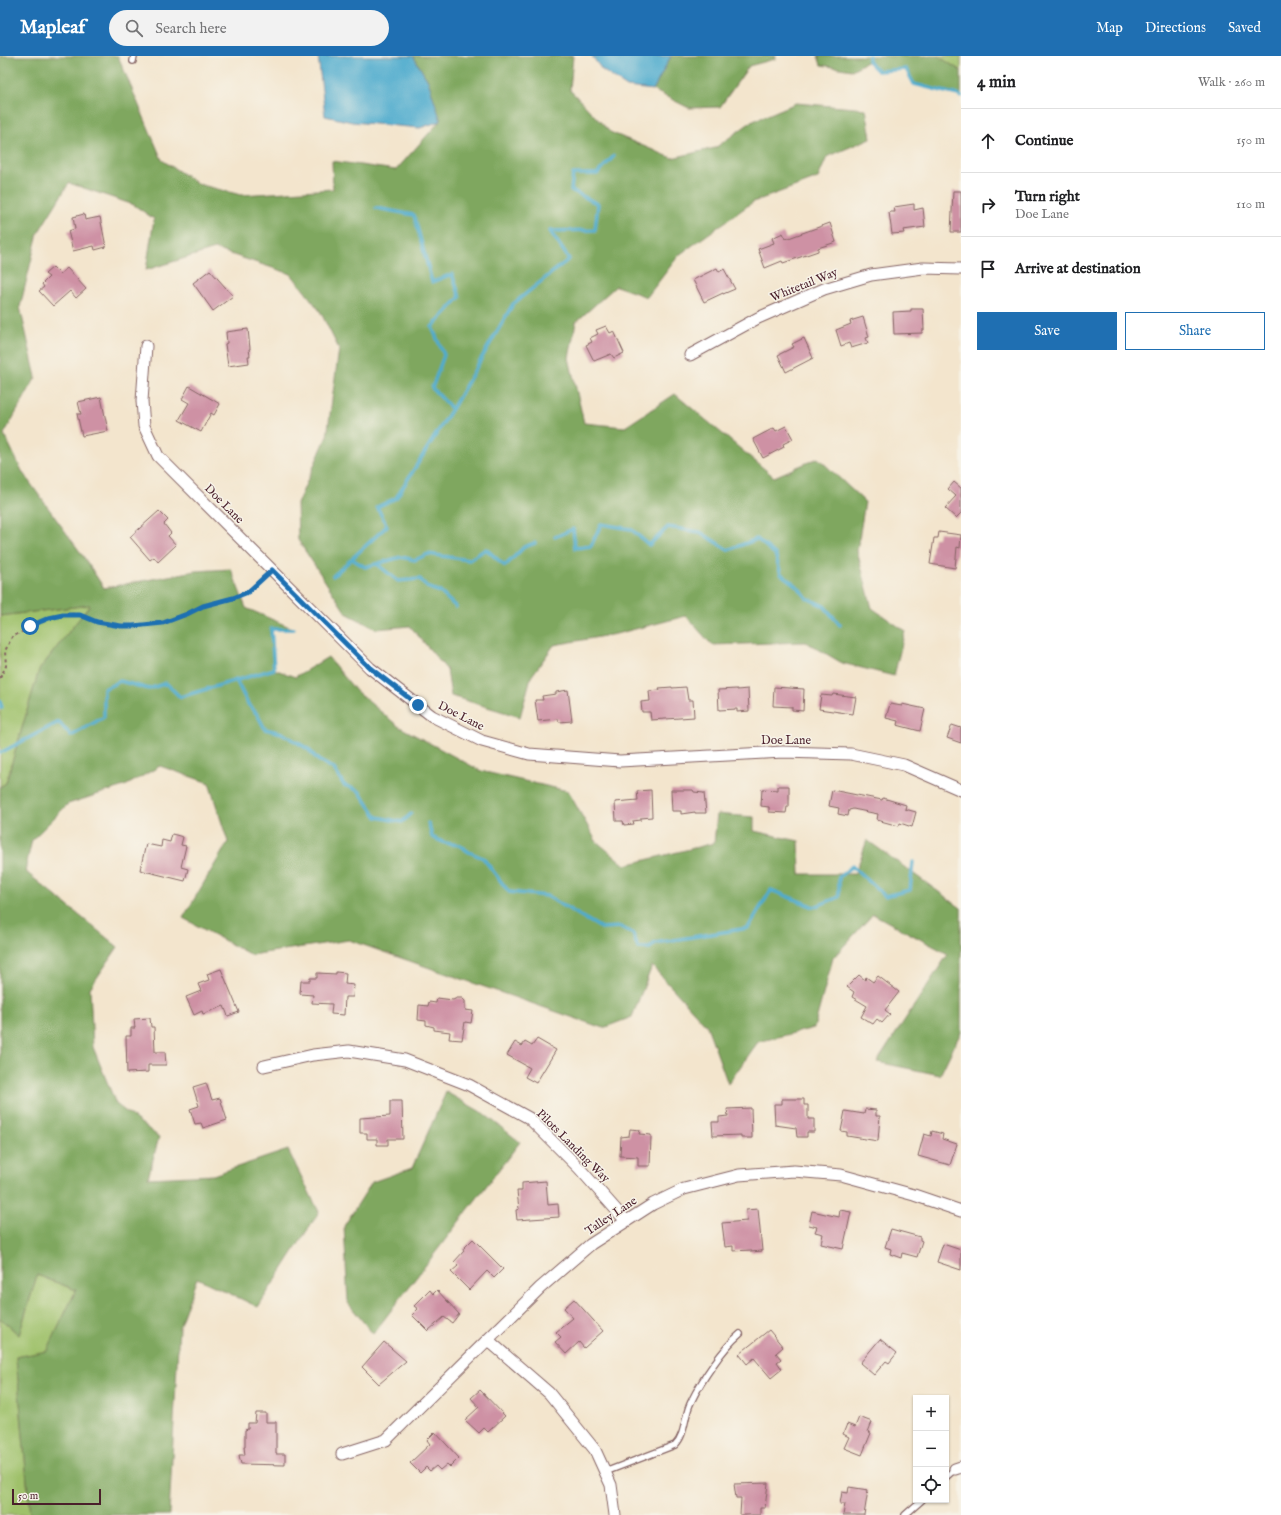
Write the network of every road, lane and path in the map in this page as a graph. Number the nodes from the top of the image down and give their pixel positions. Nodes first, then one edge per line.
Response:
1 (961, 268) edge
2 (146, 346) dead end
3 (690, 355) dead end
4 (272, 570) junction
5 (0, 678) edge
6 (961, 790) edge
7 (264, 1066) dead end
8 (961, 1211) edge
9 (626, 1221) junction
10 (740, 1334) dead end
11 (488, 1340) junction
12 (342, 1454) dead end
13 (958, 1468) edge
14 (605, 1472) junction
15 (949, 1476) edge
16 (919, 1503) edge
17 (615, 1515) edge
18 (906, 1515) edge

1 - 3 street, Whitetail Way
2 - 4 street, Doe Lane
4 - 5 path
4 - 6 street, Doe Lane
7 - 9 street, Pilots Landing Way
8 - 9 street, Talley Lane
9 - 11 street, Talley Lane
10 - 14 lane
11 - 12 street, Talley Lane
11 - 14 street
13 - 15 lane
14 - 17 street
16 - 18 lane

